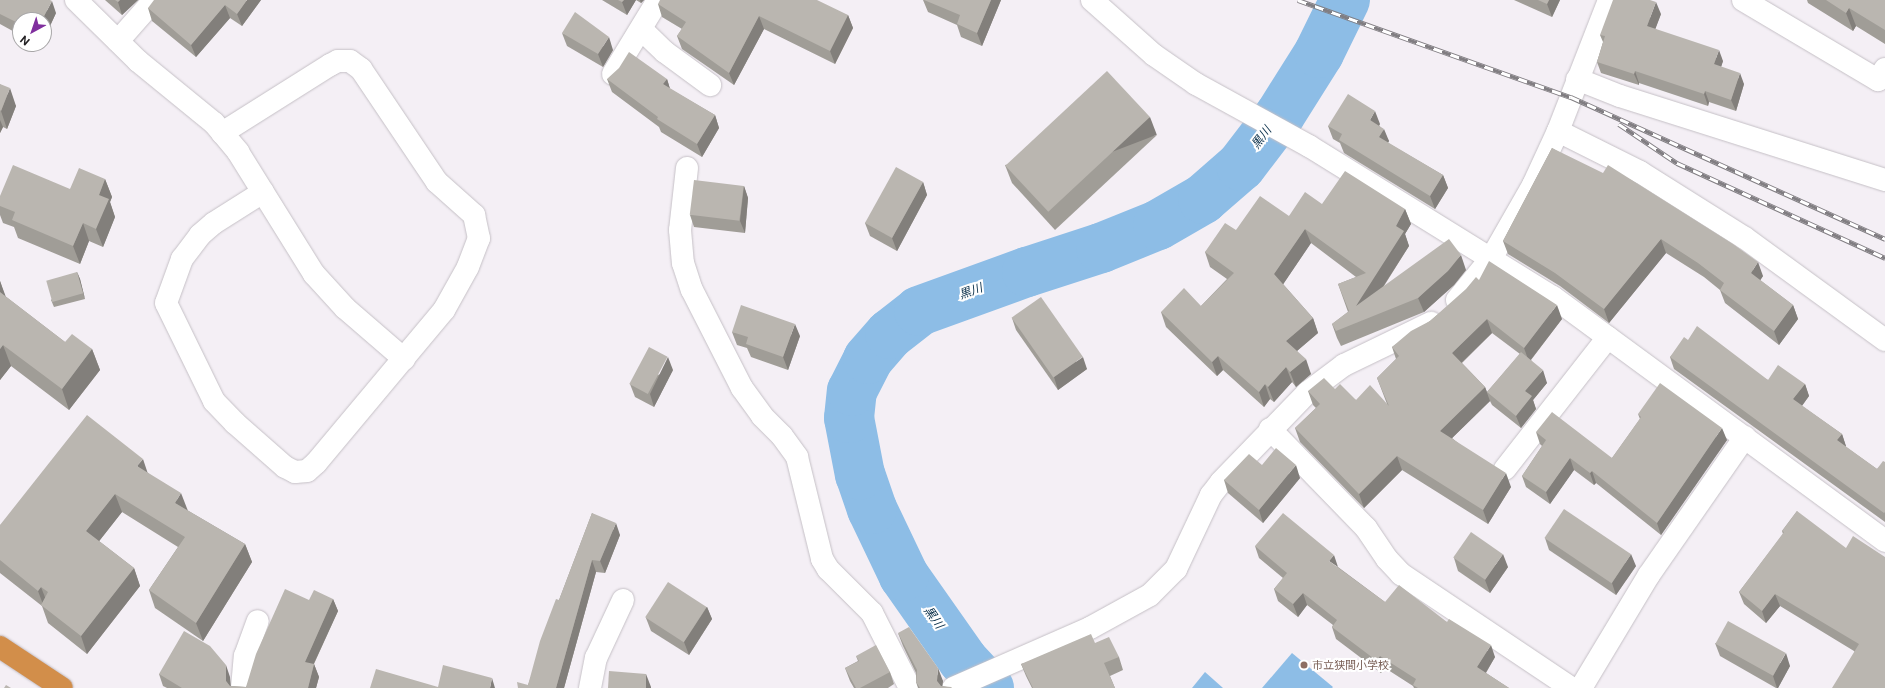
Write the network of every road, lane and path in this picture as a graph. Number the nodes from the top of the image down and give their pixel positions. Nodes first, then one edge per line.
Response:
1 (76, 0) edge
2 (154, 0) edge
3 (658, 0) edge
4 (1092, 0) edge
5 (1609, 0) edge
6 (1743, 0) edge
7 (641, 29) junction
8 (118, 41) junction
9 (1885, 68) edge
10 (613, 74) edge
11 (1577, 79) junction
12 (710, 85) dead end
13 (1558, 131) junction
14 (222, 133) junction
15 (687, 168) dead end
16 (1885, 180) edge
17 (263, 192) junction
18 (1492, 257) junction
19 (1608, 337) junction
20 (1885, 340) edge
21 (404, 358) junction
22 (1270, 429) junction
23 (1745, 437) junction
24 (1505, 468) dead end
25 (1885, 541) edge
26 (623, 600) dead end
27 (258, 621) dead end
28 (0, 647) edge
29 (62, 688) edge
30 (242, 688) edge
31 (590, 688) edge
32 (910, 688) edge
33 (953, 688) edge
34 (1571, 688) edge
35 (1581, 688) edge

1 - 8 street
2 - 8 street
3 - 7 street
4 - 18 street
5 - 11 street
6 - 9 street
7 - 10 street
7 - 12 street
8 - 14 street
11 - 13 street
11 - 16 street
13 - 18 street
13 - 20 street
14 - 17 street
14 - 21 street
15 - 32 street
17 - 21 street
17 - 21 street
18 - 19 street
18 - 22 street
19 - 23 street
19 - 24 street
22 - 33 street
22 - 34 street
23 - 25 street
23 - 35 street
26 - 31 street
27 - 30 street
28 - 29 highway

